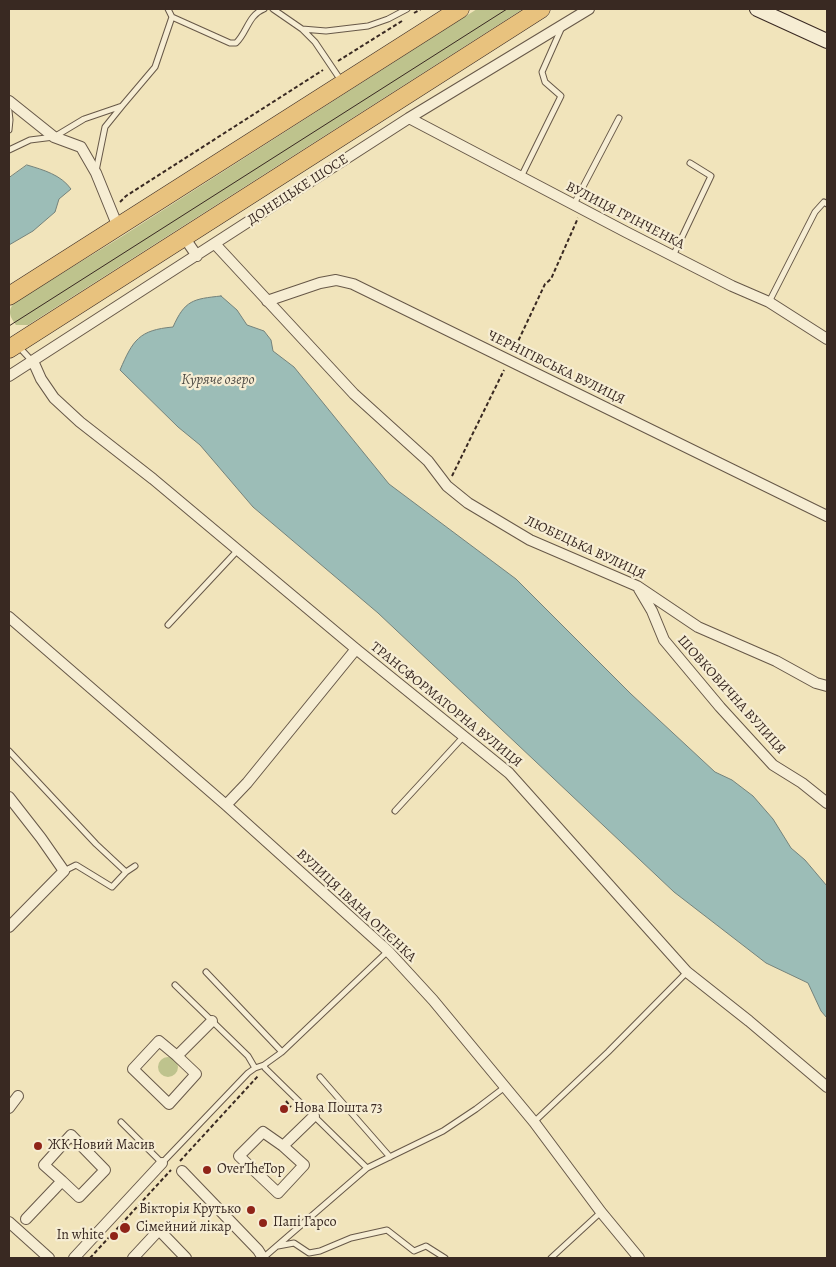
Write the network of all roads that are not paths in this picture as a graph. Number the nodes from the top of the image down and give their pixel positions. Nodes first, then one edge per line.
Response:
1 (168, 9) edge
2 (264, 9) edge
3 (273, 9) edge
4 (407, 9) edge
5 (460, 9) edge
6 (541, 9) edge
7 (589, 9) edge
8 (757, 9) edge
9 (172, 17) junction
10 (563, 26) junction
11 (302, 29) junction
12 (827, 42) edge
13 (343, 83) junction
14 (9, 101) edge
15 (122, 106) junction
16 (9, 111) edge
17 (409, 118) junction
18 (620, 118) dead end
19 (9, 130) edge
20 (54, 137) junction
21 (9, 150) edge
22 (690, 164) dead end
23 (96, 172) junction
24 (520, 178) junction
25 (827, 204) edge
26 (578, 207) junction
27 (118, 227) junction
28 (184, 237) junction
29 (215, 244) junction
30 (197, 256) junction
31 (672, 256) junction
32 (9, 296) edge
33 (268, 301) junction
34 (768, 302) junction
35 (827, 339) edge
36 (11, 342) edge
37 (33, 361) junction
38 (9, 376) edge
39 (827, 516) edge
40 (236, 551) junction
41 (637, 586) junction
42 (9, 617) edge
43 (168, 625) dead end
44 (356, 650) junction
45 (827, 686) edge
46 (464, 736) junction
47 (9, 751) edge
48 (9, 797) edge
49 (827, 803) edge
50 (226, 805) junction
51 (395, 811) dead end
52 (135, 866) dead end
53 (64, 871) junction
54 (126, 872) junction
55 (9, 927) edge
56 (388, 951) junction
57 (206, 972) dead end
58 (687, 972) junction
59 (176, 985) dead end
60 (212, 1021) junction
61 (282, 1052) junction
62 (178, 1056) junction
63 (264, 1066) junction
64 (255, 1068) junction
65 (320, 1078) dead end
66 (505, 1086) junction
67 (827, 1087) edge
68 (18, 1096) dead end
69 (9, 1108) edge
70 (314, 1116) junction
71 (121, 1122) dead end
72 (534, 1122) junction
73 (284, 1146) junction
74 (390, 1157) junction
75 (162, 1163) junction
76 (366, 1168) junction
77 (182, 1171) dead end
78 (62, 1181) junction
79 (601, 1212) junction
80 (26, 1219) dead end
81 (10, 1226) edge
82 (278, 1246) junction
83 (49, 1258) edge
84 (74, 1258) edge
85 (133, 1258) edge
86 (186, 1258) edge
87 (263, 1258) edge
88 (445, 1258) edge
89 (551, 1258) edge
90 (639, 1258) edge

1 - 9 lane
2 - 9 lane
3 - 11 lane
4 - 11 lane
5 - 13 highway
6 - 28 highway, ДОНЕЦЬКЕ ШОСЕ
7 - 10 street, ДОНЕЦЬКЕ ШОСЕ
8 - 12 street
9 - 15 lane
10 - 17 street, ДОНЕЦЬКЕ ШОСЕ
10 - 24 lane
11 - 13 lane
13 - 27 highway
14 - 20 street
15 - 20 lane
15 - 23 lane
16 - 19 lane
17 - 24 street, ВУЛИЦЯ ГРІНЧЕНКА
17 - 29 street, ДОНЕЦЬКЕ ШОСЕ
18 - 26 lane
20 - 21 lane
20 - 23 street
22 - 31 lane
23 - 27 street
24 - 26 street, ВУЛИЦЯ ГРІНЧЕНКА
25 - 34 lane
26 - 31 street, ВУЛИЦЯ ГРІНЧЕНКА
27 - 32 highway
28 - 30 street
28 - 36 highway, ДОНЕЦЬКЕ ШОСЕ
29 - 30 street, ДОНЕЦЬКЕ ШОСЕ
29 - 33 street, ЛЮБЕЦЬКА ВУЛИЦЯ
30 - 37 street, ДОНЕЦЬКЕ ШОСЕ
31 - 34 street, ВУЛИЦЯ ГРІНЧЕНКА
33 - 39 street, ЧЕРНІГІВСЬКА ВУЛИЦЯ
33 - 41 street, ЛЮБЕЦЬКА ВУЛИЦЯ
34 - 35 street, ВУЛИЦЯ ГРІНЧЕНКА
36 - 37 lane
37 - 38 street, ДОНЕЦЬКЕ ШОСЕ
37 - 40 street, ТРАНСФОРМАТОРНА ВУЛИЦЯ
40 - 43 lane
40 - 44 street, ТРАНСФОРМАТОРНА ВУЛИЦЯ
41 - 45 street, ЛЮБЕЦЬКА ВУЛИЦЯ
41 - 49 street, ШОВКОВИЧНА ВУЛИЦЯ
42 - 50 street, ВУЛИЦЯ ІВАНА ОГІЄНКА
44 - 46 street, ТРАНСФОРМАТОРНА ВУЛИЦЯ
44 - 50 street
46 - 51 lane
46 - 58 street, ТРАНСФОРМАТОРНА ВУЛИЦЯ
47 - 54 lane
48 - 53 street
50 - 56 street, ВУЛИЦЯ ІВАНА ОГІЄНКА
52 - 54 lane
53 - 54 lane
53 - 55 street
56 - 61 lane
56 - 66 street, ВУЛИЦЯ ІВАНА ОГІЄНКА
57 - 61 lane
58 - 67 street, ТРАНСФОРМАТОРНА ВУЛИЦЯ
58 - 72 lane
59 - 60 lane
60 - 62 street
60 - 64 lane
61 - 63 lane
62 - 62 street
63 - 64 lane
63 - 70 lane
64 - 75 lane
65 - 74 lane
66 - 72 street, ВУЛИЦЯ ІВАНА ОГІЄНКА
66 - 74 lane
68 - 69 street
70 - 73 street
70 - 76 lane
71 - 75 lane
72 - 79 street, ВУЛИЦЯ ІВАНА ОГІЄНКА
73 - 73 street
74 - 76 lane
75 - 84 street
76 - 82 lane
77 - 87 street
78 - 78 street
78 - 80 street
79 - 89 lane
79 - 90 street, ВУЛИЦЯ ІВАНА ОГІЄНКА
81 - 83 street
82 - 87 lane
82 - 88 lane
85 - 86 street

